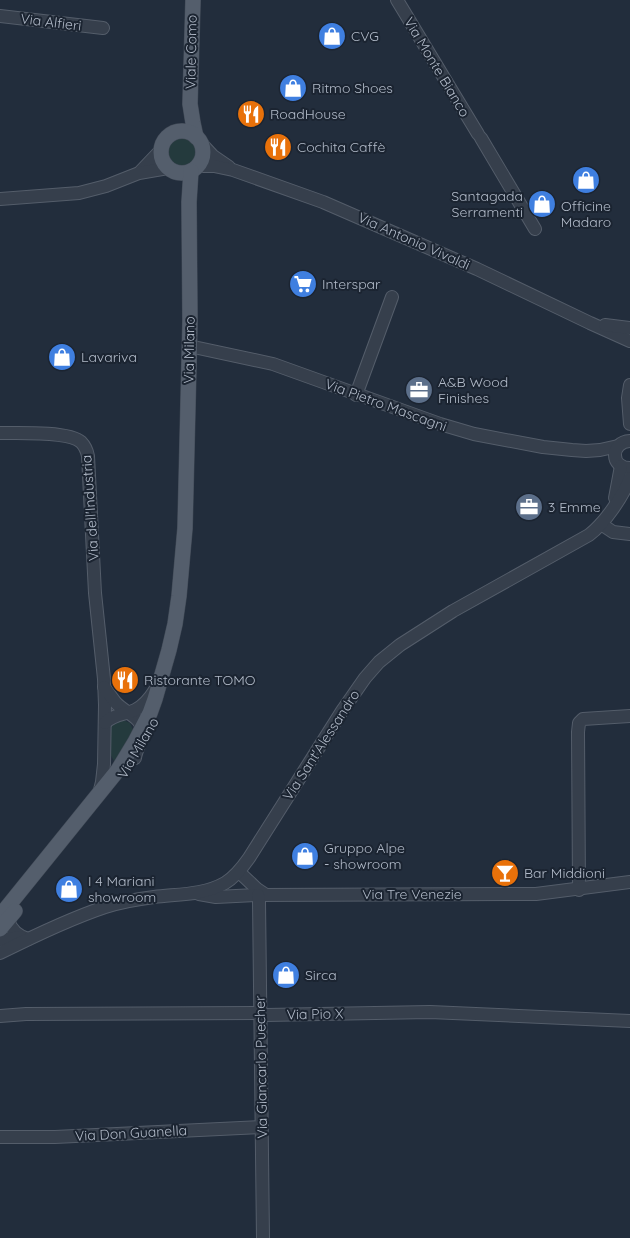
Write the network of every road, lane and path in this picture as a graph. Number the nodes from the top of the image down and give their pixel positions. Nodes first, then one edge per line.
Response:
1 (192, 0) edge
2 (397, 0) edge
3 (0, 16) edge
4 (103, 28) dead end
5 (190, 104) junction
6 (172, 133) junction
7 (198, 140) junction
8 (161, 150) junction
9 (168, 168) junction
10 (194, 168) junction
11 (233, 170) junction
12 (139, 173) junction
13 (0, 199) edge
14 (189, 202) junction
15 (535, 229) dead end
16 (392, 297) dead end
17 (590, 323) junction
18 (630, 328) edge
19 (630, 341) edge
20 (189, 346) junction
21 (630, 385) edge
22 (356, 395) junction
23 (630, 422) edge
24 (0, 433) edge
25 (624, 443) edge
26 (586, 451) junction
27 (622, 465) edge
28 (630, 478) edge
29 (605, 520) junction
30 (185, 528) junction
31 (630, 534) edge
32 (159, 684) junction
33 (104, 687) junction
34 (127, 712) junction
35 (630, 716) edge
36 (105, 723) junction
37 (143, 727) junction
38 (105, 754) junction
39 (127, 766) junction
40 (98, 794) junction
41 (236, 874) junction
42 (630, 882) edge
43 (579, 890) junction
44 (195, 893) junction
45 (262, 895) junction
46 (243, 896) junction
47 (3, 922) edge
48 (25, 938) junction
49 (0, 940) edge
50 (0, 953) edge
51 (260, 1013) junction
52 (0, 1016) edge
53 (630, 1021) edge
54 (262, 1127) junction
55 (0, 1137) edge
56 (263, 1238) edge

1 - 5 main road, Viale Como
2 - 15 street, Via Monte Bianco
3 - 4 street, Via Alfieri
5 - 6 main road
5 - 7 main road, Viale Como
6 - 7 main road
6 - 8 main road
7 - 10 main road
7 - 11 street
8 - 9 main road
8 - 12 street
9 - 10 main road
9 - 12 street
9 - 14 main road
10 - 11 street
10 - 14 main road, Via Milano
11 - 17 street, Via Antonio Vivaldi
12 - 13 street
14 - 20 main road, Via Milano
16 - 22 street
17 - 18 street
17 - 19 street, Via Antonio Vivaldi
20 - 22 street, Via Pietro Mascagni
20 - 30 main road, Via Milano
21 - 23 street
22 - 26 street, Via Pietro Mascagni
23 - 25 street
24 - 33 street, Via dell'Industria
25 - 26 street, Via Pietro Mascagni
25 - 27 street
26 - 27 street, Via Pietro Mascagni
27 - 29 street
28 - 29 street, Via Sant'Alessandro
29 - 31 street
29 - 41 street, Via Sant'Alessandro
30 - 32 main road, Via Milano
30 - 39 main road, Via Milano
32 - 34 street
32 - 37 main road, Via Milano
33 - 34 street
33 - 36 street
34 - 36 street
34 - 37 street
35 - 43 street
36 - 38 street
37 - 39 main road, Via Milano
37 - 39 street
38 - 39 street
38 - 40 street
39 - 40 main road, Via Milano
39 - 47 main road, Via Milano
40 - 47 main road, Via Milano
41 - 44 street, Via Sant'Alessandro
41 - 45 street
41 - 46 street
42 - 43 street, Via Tre Venezie
43 - 45 street, Via Tre Venezie
44 - 46 street, Via Tre Venezie
44 - 48 street, Via Sant'Alessandro
45 - 46 street, Via Tre Venezie
45 - 51 street, Via Giancarlo Puecher
47 - 48 street
48 - 49 street
48 - 50 street
51 - 52 street, Via Pio X
51 - 53 street, Via Pio X
51 - 54 street, Via Giancarlo Puecher
54 - 55 street, Via Don Guanella
54 - 56 street, Via Giancarlo Puecher

